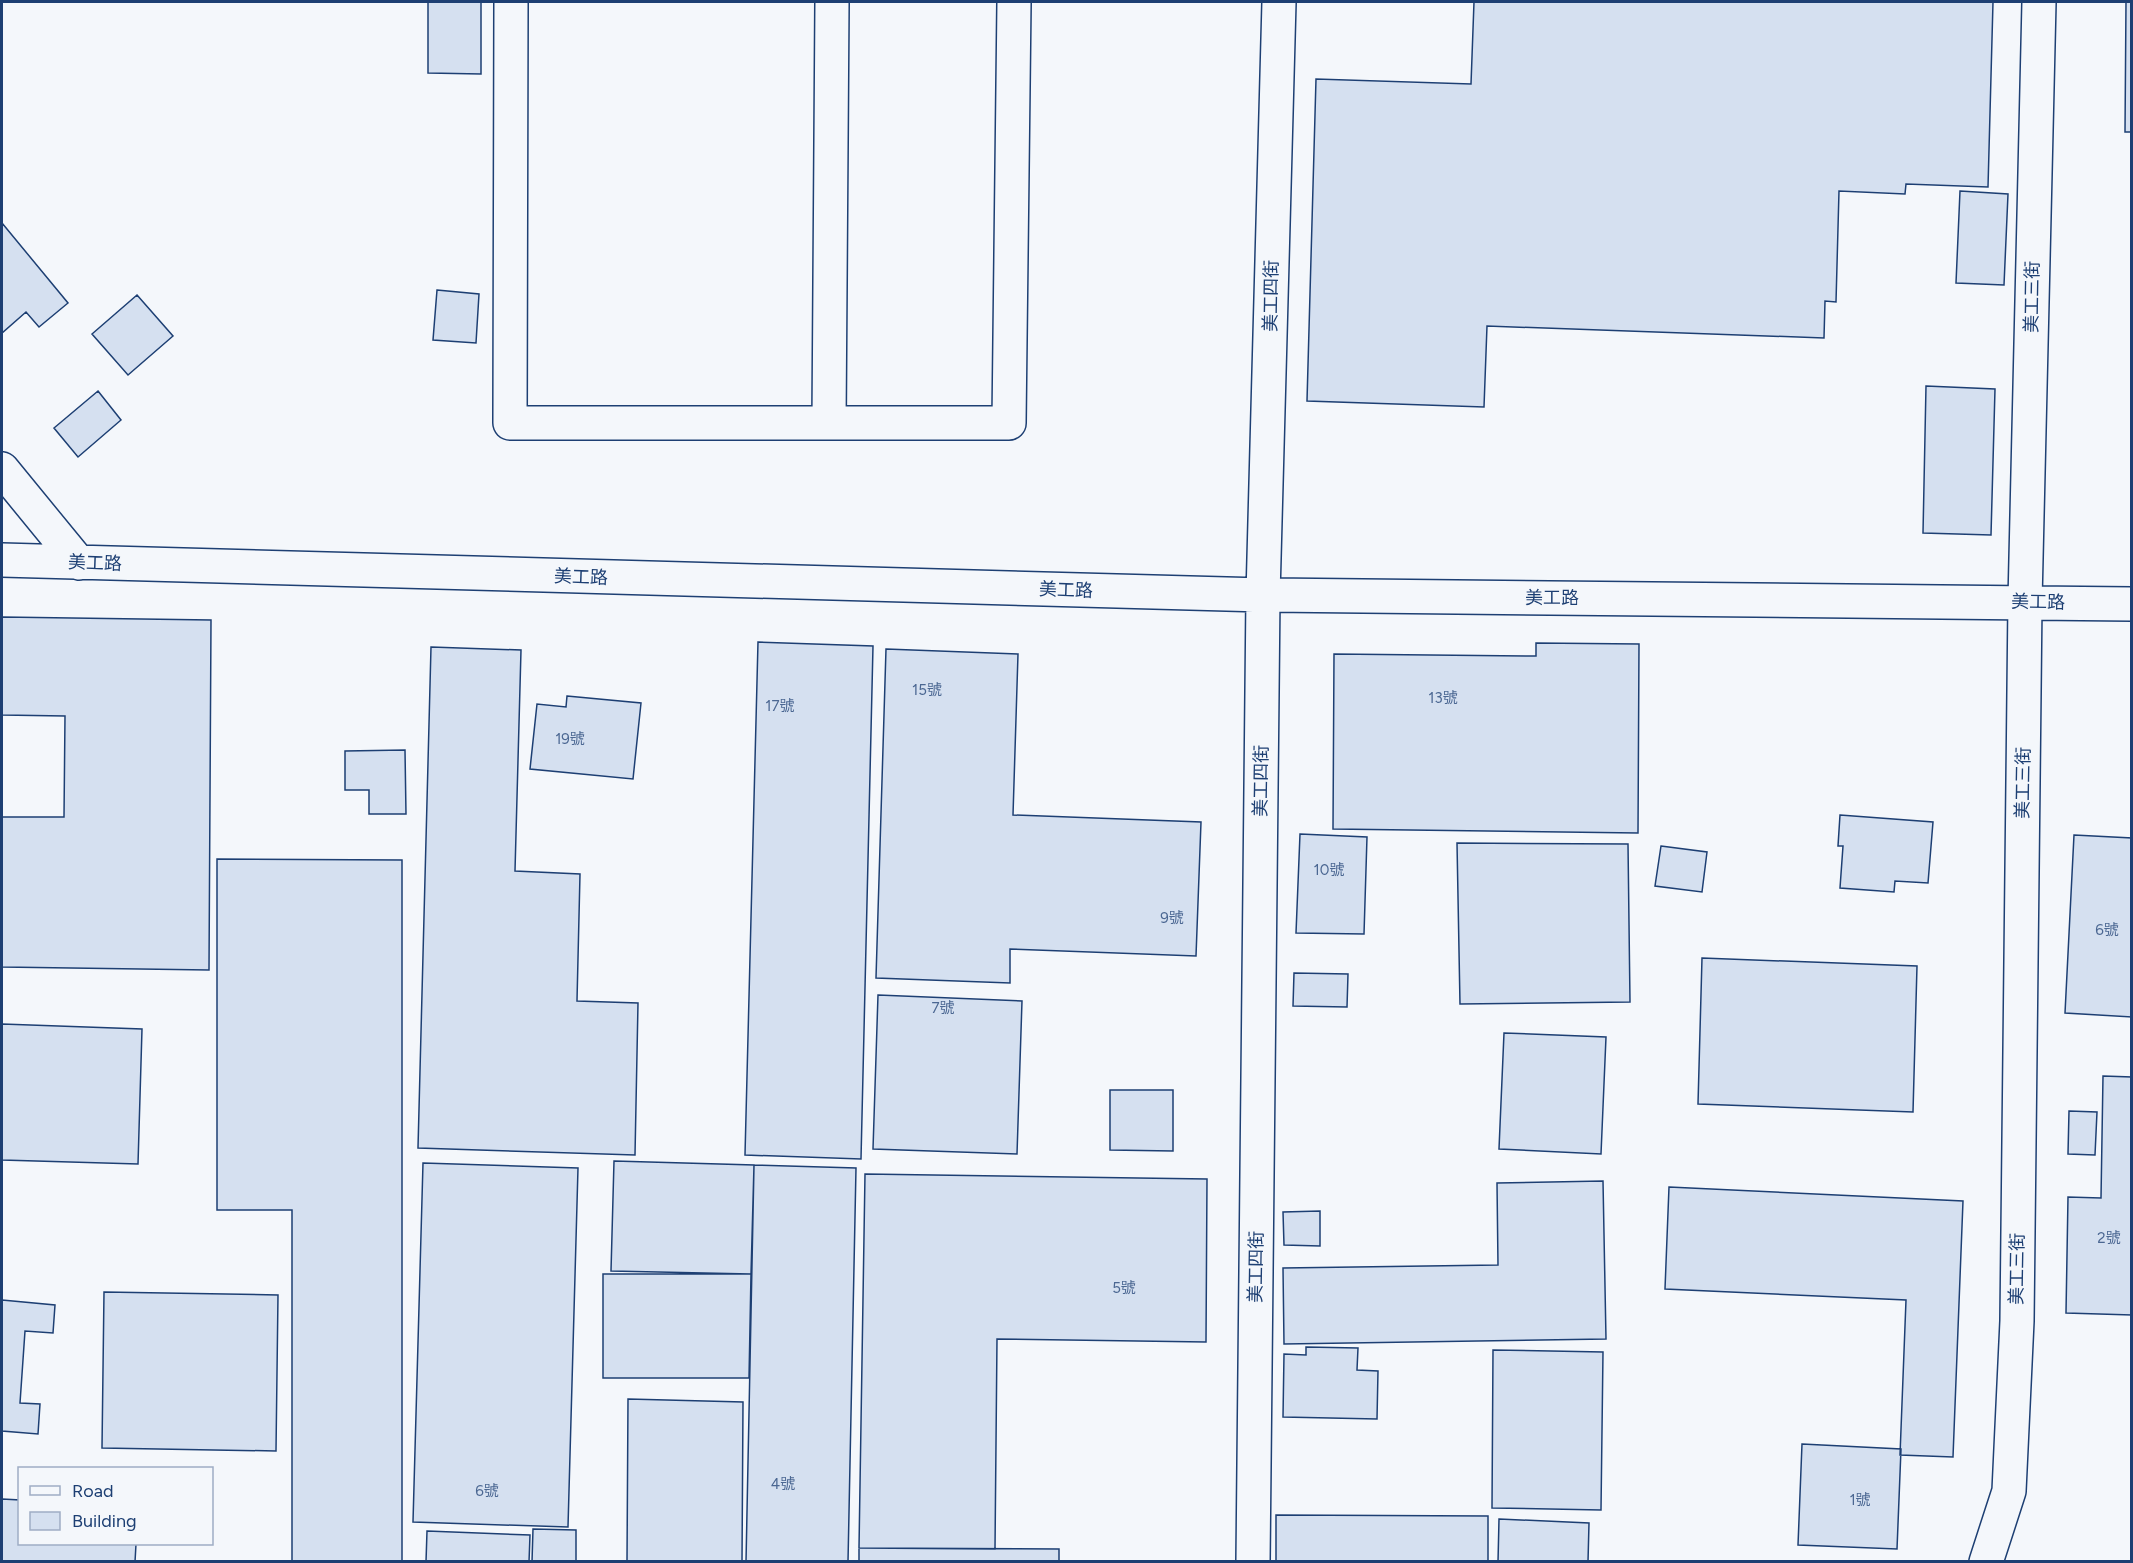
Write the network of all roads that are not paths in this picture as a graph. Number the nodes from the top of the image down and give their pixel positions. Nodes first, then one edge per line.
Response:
1 (511, 2) edge
2 (832, 2) edge
3 (1014, 2) edge
4 (1279, 2) edge
5 (2039, 2) edge
6 (829, 423) junction
7 (2, 469) edge
8 (2, 560) edge
9 (79, 563) junction
10 (1263, 595) junction
11 (2025, 601) junction
12 (2132, 604) edge
13 (1253, 1562) edge
14 (1986, 1562) edge

1 - 6 street
2 - 6 street
3 - 6 street
4 - 10 street, 美工四街
5 - 11 street, 美工三街
7 - 9 street
8 - 9 street, 美工路
9 - 10 street, 美工路
10 - 11 street, 美工路
10 - 13 street, 美工四街
11 - 12 street, 美工路
11 - 14 street, 美工三街

